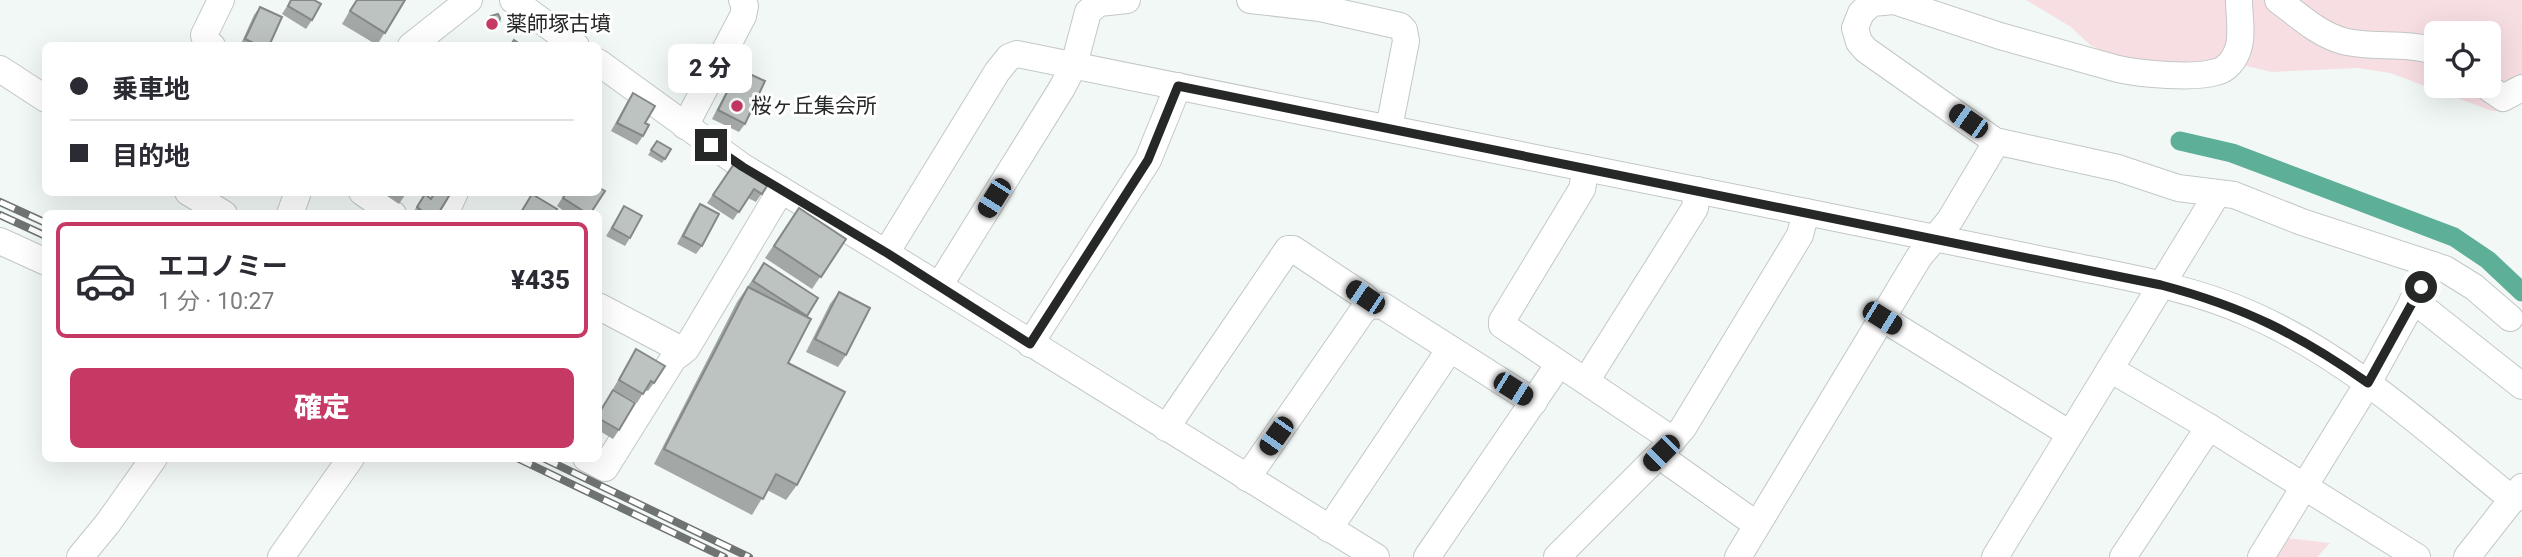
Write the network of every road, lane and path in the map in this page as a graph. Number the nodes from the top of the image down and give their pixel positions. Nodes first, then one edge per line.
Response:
1 (221, 0) edge
2 (469, 0) edge
3 (513, 0) edge
4 (1127, 0) edge
5 (1250, 0) edge
6 (2239, 0) edge
7 (2278, 0) edge
8 (743, 8) edge
9 (206, 42) edge
10 (416, 42) edge
11 (571, 42) edge
12 (2424, 48) edge
13 (602, 65) edge
14 (1074, 65) junction
15 (0, 69) edge
16 (1178, 86) junction
17 (2522, 88) edge
18 (42, 96) edge
19 (2501, 97) edge
20 (685, 126) junction
21 (1389, 128) junction
22 (1995, 141) junction
23 (1586, 168) junction
24 (781, 190) junction
25 (1697, 190) junction
26 (2214, 193) junction
27 (195, 196) edge
28 (368, 196) edge
29 (217, 210) edge
30 (387, 210) edge
31 (1806, 212) junction
32 (1934, 237) junction
33 (0, 241) edge
34 (887, 253) junction
35 (42, 260) edge
36 (2433, 265) junction
37 (2161, 285) junction
38 (939, 286) junction
39 (2412, 302) junction
40 (1370, 304) junction
41 (602, 308) edge
42 (1882, 318) junction
43 (2510, 318) dead end
44 (1030, 344) junction
45 (1450, 349) junction
46 (681, 353) junction
47 (1559, 364) junction
48 (2110, 369) junction
49 (1586, 382) junction
50 (2368, 383) junction
51 (2522, 386) edge
52 (1534, 402) junction
53 (2209, 427) junction
54 (1166, 428) junction
55 (2070, 434) junction
56 (1667, 447) junction
57 (151, 462) edge
58 (348, 462) edge
59 (594, 462) edge
60 (1247, 478) junction
61 (2305, 486) junction
62 (2518, 494) edge
63 (1757, 525) junction
64 (1329, 528) junction
65 (79, 557) edge
66 (281, 557) edge
67 (1376, 557) edge
68 (1427, 557) edge
69 (1557, 557) edge
70 (1738, 557) edge
71 (1995, 557) edge
72 (2123, 557) edge
73 (2261, 557) edge
74 (2417, 557) edge
75 (2467, 557) edge

1 - 9 street
2 - 10 street
3 - 11 street
4 - 14 street
5 - 21 street
6 - 22 street
7 - 12 street
8 - 20 street
13 - 20 street
14 - 16 street
14 - 34 street
14 - 38 street
15 - 18 street
16 - 21 street
16 - 44 street
17 - 19 street
20 - 24 street
21 - 23 street
22 - 26 street
22 - 32 street
23 - 25 street
23 - 47 street
24 - 34 street
24 - 46 street
25 - 31 street
25 - 49 street
26 - 36 street
26 - 37 street
27 - 29 street
28 - 30 street
31 - 32 street
31 - 56 street
32 - 37 street
32 - 42 street
33 - 35 street
34 - 38 street
36 - 39 street
36 - 43 street
37 - 48 street
37 - 50 street
38 - 44 street
39 - 50 street
39 - 51 street
40 - 45 street
40 - 54 street
40 - 60 street
41 - 46 street
42 - 55 street
42 - 63 street
44 - 54 street
45 - 52 street
45 - 64 street
46 - 59 street
47 - 49 street
47 - 52 street
48 - 53 street
48 - 55 street
49 - 56 street
50 - 61 street
50 - 62 street
52 - 68 street
53 - 61 street
53 - 72 street
54 - 60 street
55 - 71 street
56 - 63 street
56 - 69 street
57 - 65 street
58 - 66 street
60 - 64 street
61 - 73 street
61 - 74 street
62 - 75 street
63 - 70 street
64 - 67 street

